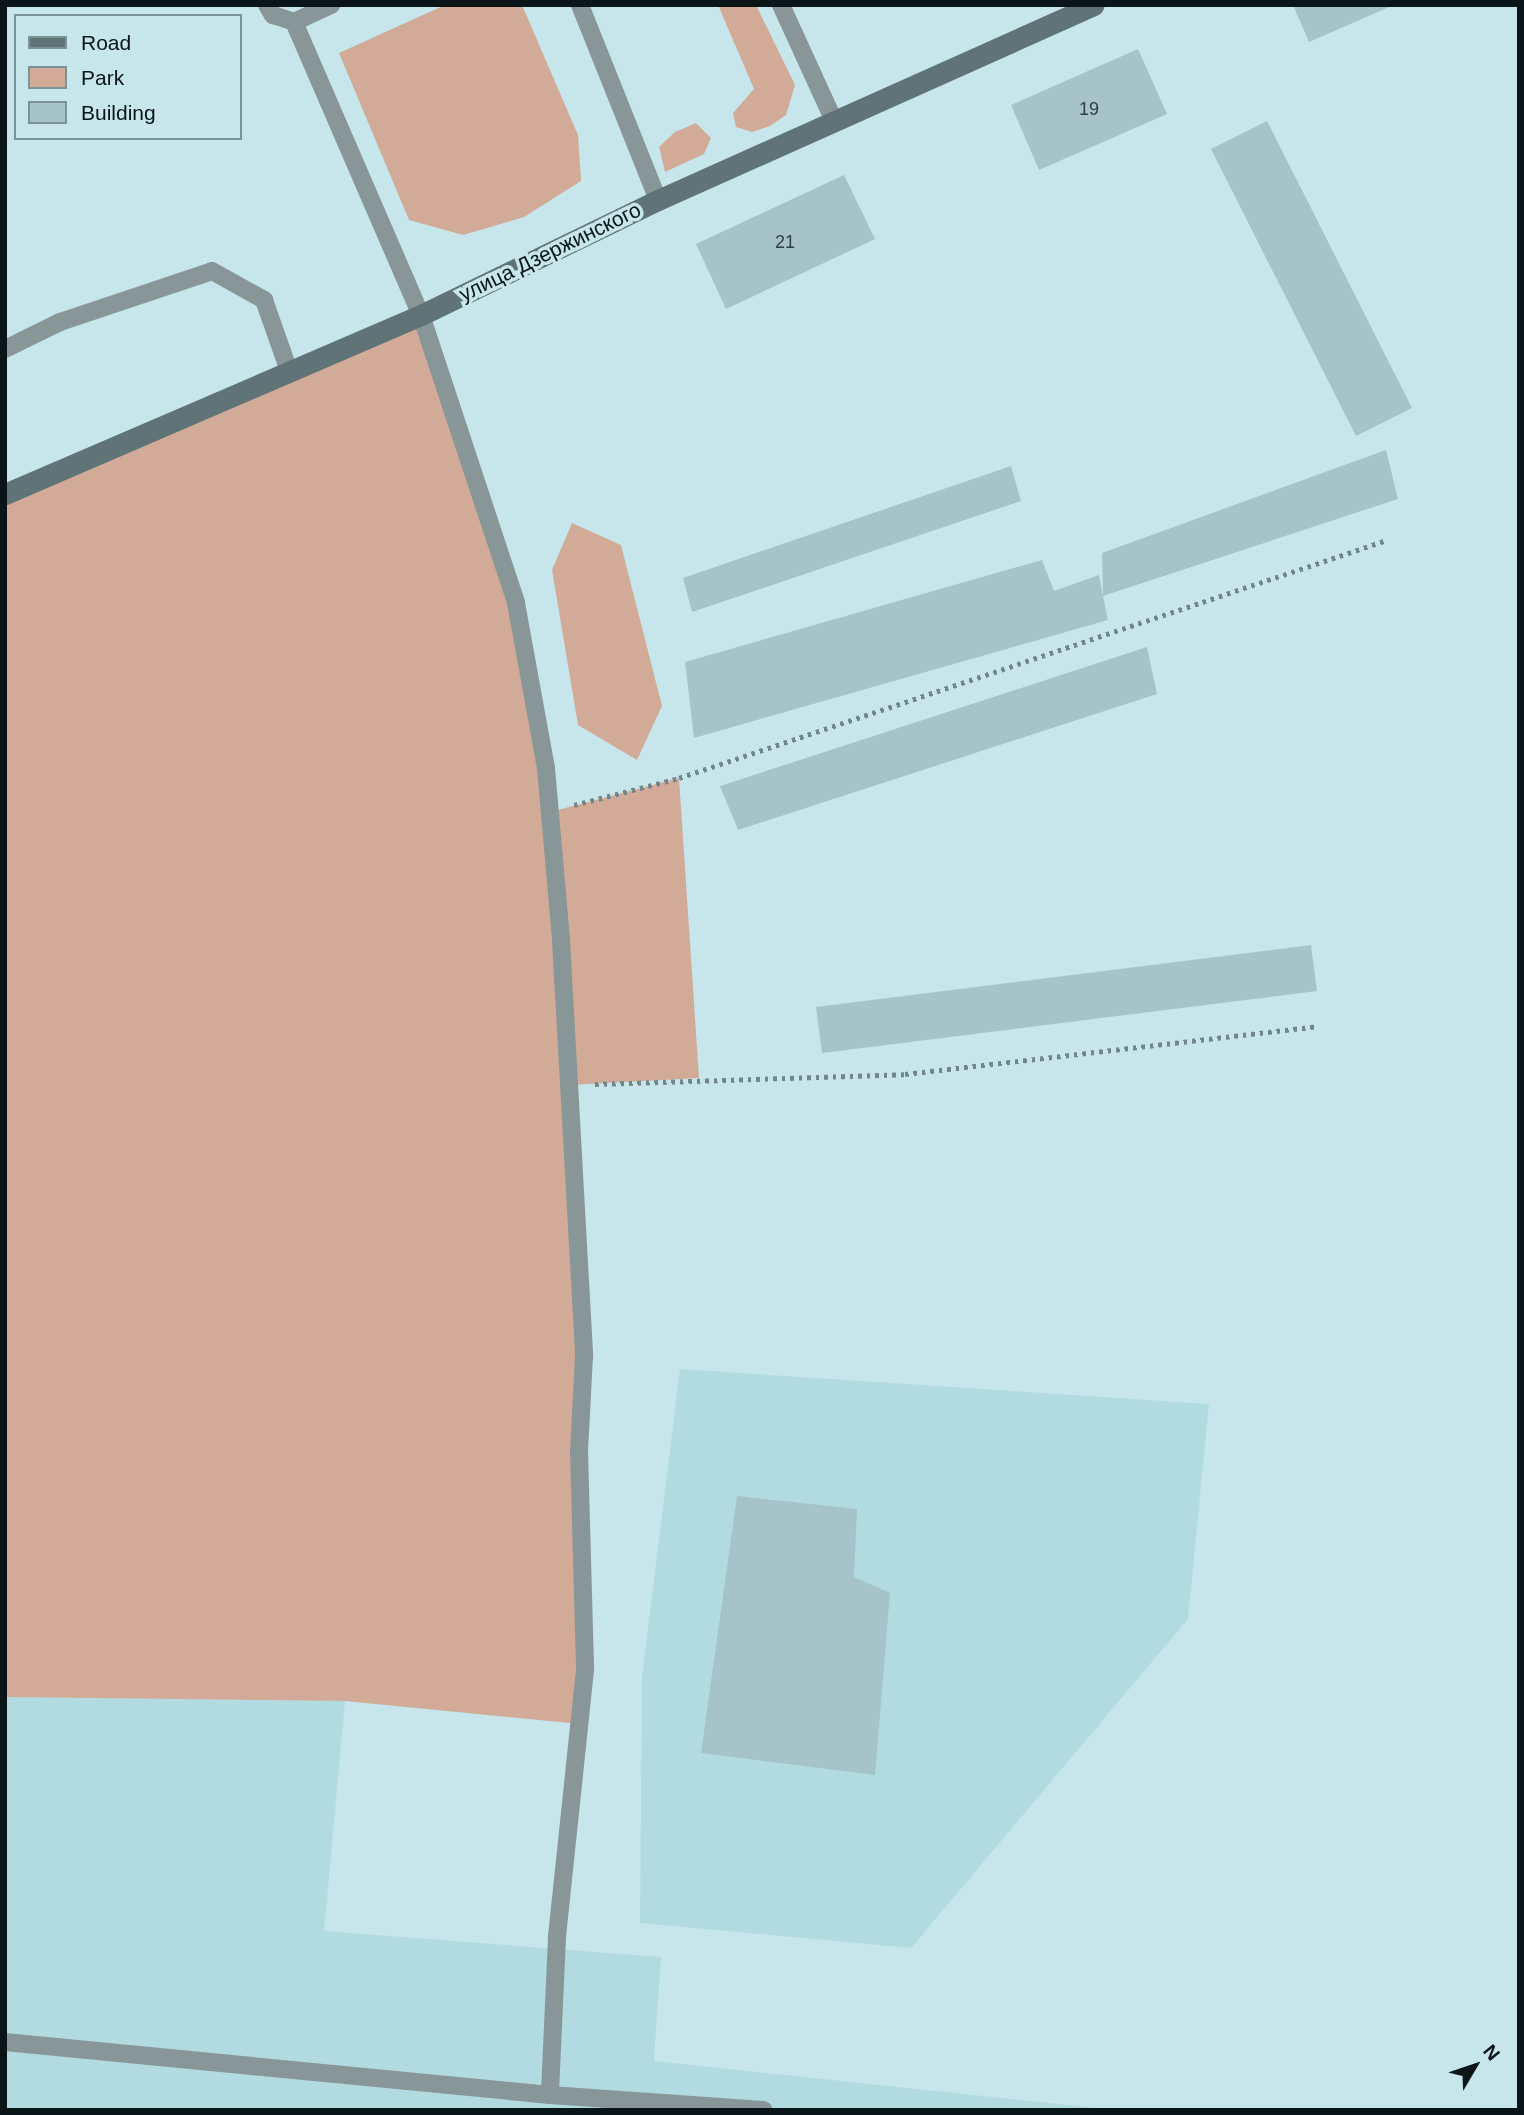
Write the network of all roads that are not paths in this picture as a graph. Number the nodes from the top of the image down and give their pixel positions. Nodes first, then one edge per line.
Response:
1 (267, 5) edge
2 (331, 5) edge
3 (580, 5) edge
4 (780, 5) edge
5 (1093, 5) edge
6 (294, 22) junction
7 (834, 121) junction
8 (659, 200) junction
9 (421, 314) junction
10 (5, 349) edge
11 (289, 371) junction
12 (5, 494) edge
13 (5, 2042) edge
14 (550, 2095) junction
15 (763, 2110) edge

1 - 6 lane
2 - 6 lane
3 - 8 lane
4 - 7 lane
5 - 7 street, улица Дзержинского
6 - 9 lane
7 - 8 street, улица Дзержинского
8 - 9 street, улица Дзержинского
9 - 11 street, улица Дзержинского
9 - 14 lane
10 - 11 lane
11 - 12 street, улица Дзержинского
13 - 14 lane
14 - 15 lane

